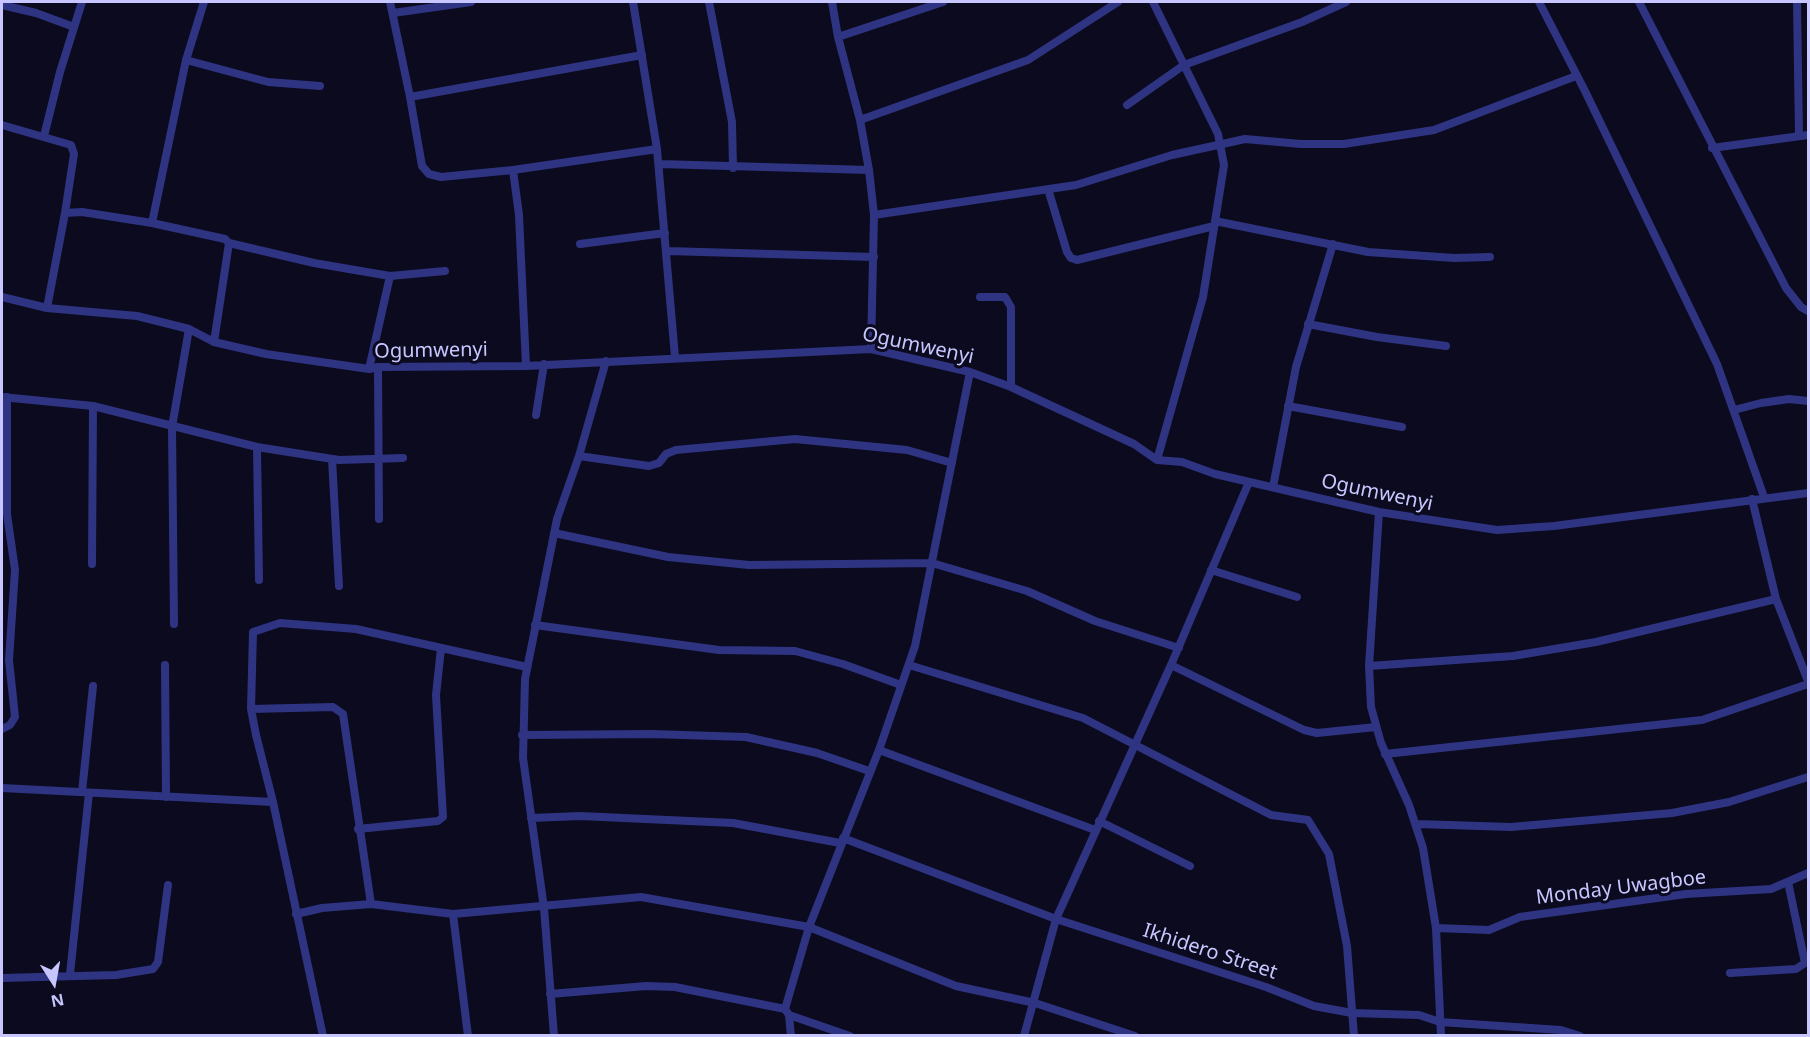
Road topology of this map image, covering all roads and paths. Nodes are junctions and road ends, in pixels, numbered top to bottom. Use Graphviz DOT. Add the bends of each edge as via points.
graph roads {
  1 [pos="82,2"];
  2 [pos="204,2"];
  3 [pos="390,2"];
  4 [pos="471,2"];
  5 [pos="633,2"];
  6 [pos="709,2"];
  7 [pos="832,2"];
  8 [pos="943,2"];
  9 [pos="1118,2"];
  10 [pos="1153,2"];
  11 [pos="1346,2"];
  12 [pos="1539,2"];
  13 [pos="1639,2"];
  14 [pos="1797,2"];
  15 [pos="2,5"];
  16 [pos="393,13"];
  17 [pos="74,27"];
  18 [pos="838,37"];
  19 [pos="642,55"];
  20 [pos="186,60"];
  21 [pos="1184,65"];
  22 [pos="1576,76"];
  23 [pos="320,86"];
  24 [pos="410,97"];
  25 [pos="1127,105"];
  26 [pos="860,120"];
  27 [pos="2,125"];
  28 [pos="1804,135"];
  29 [pos="44,136"];
  30 [pos="1221,143"];
  31 [pos="1712,148"];
  32 [pos="657,149"];
  33 [pos="659,164"];
  34 [pos="734,168"];
  35 [pos="513,170"];
  36 [pos="869,170"];
  37 [pos="1048,189"];
  38 [pos="65,213"];
  39 [pos="874,214"];
  40 [pos="153,223"];
  41 [pos="1215,224"];
  42 [pos="665,233"];
  43 [pos="229,243"];
  44 [pos="580,244"];
  45 [pos="1333,244"];
  46 [pos="667,251"];
  47 [pos="874,257"];
  48 [pos="1490,257"];
  49 [pos="445,272"];
  50 [pos="390,276"];
  51 [pos="2,297"];
  52 [pos="980,297"];
  53 [pos="47,308"];
  54 [pos="1809,311"];
  55 [pos="1308,324"];
  56 [pos="189,329"];
  57 [pos="214,342"];
  58 [pos="1446,346"];
  59 [pos="871,349"];
  60 [pos="675,357"];
  61 [pos="606,361"];
  62 [pos="544,364"];
  63 [pos="526,366"];
  64 [pos="373,368"];
  65 [pos="970,372"];
  66 [pos="1011,387"];
  67 [pos="4,397"];
  68 [pos="1809,401"];
  69 [pos="93,406"];
  70 [pos="1288,406"];
  71 [pos="1734,410"];
  72 [pos="536,415"];
  73 [pos="1402,426"];
  74 [pos="172,427"];
  75 [pos="257,447"];
  76 [pos="579,456"];
  77 [pos="404,458"];
  78 [pos="332,459"];
  79 [pos="377,460"];
  80 [pos="1156,460"];
  81 [pos="952,463"];
  82 [pos="1249,482"];
  83 [pos="1273,487"];
  84 [pos="1809,493"];
  85 [pos="1764,497"];
  86 [pos="1752,499"];
  87 [pos="1379,512"];
  88 [pos="379,519"];
  89 [pos="554,533"];
  90 [pos="932,563"];
  91 [pos="92,564"];
  92 [pos="1211,570"];
  93 [pos="259,580"];
  94 [pos="339,586"];
  95 [pos="1297,597"];
  96 [pos="1776,600"];
  97 [pos="174,624"];
  98 [pos="535,625"];
  99 [pos="441,648"];
  100 [pos="1179,648"];
  101 [pos="165,665"];
  102 [pos="909,665"];
  103 [pos="1171,665"];
  104 [pos="1369,666"];
  105 [pos="527,667"];
  106 [pos="1809,683"];
  107 [pos="901,685"];
  108 [pos="93,686"];
  109 [pos="252,709"];
  110 [pos="1376,727"];
  111 [pos="2,729"];
  112 [pos="522,735"];
  113 [pos="1137,743"];
  114 [pos="879,750"];
  115 [pos="1385,754"];
  116 [pos="870,771"];
  117 [pos="1809,777"];
  118 [pos="2,788"];
  119 [pos="85,793"];
  120 [pos="166,797"];
  121 [pos="273,802"];
  122 [pos="531,818"];
  123 [pos="1417,824"];
  124 [pos="1097,826"];
  125 [pos="358,829"];
  126 [pos="842,840"];
  127 [pos="1191,866"];
  128 [pos="1809,873"];
  129 [pos="1788,882"];
  130 [pos="168,885"];
  131 [pos="371,904"];
  132 [pos="544,908"];
  133 [pos="296,914"];
  134 [pos="453,914"];
  135 [pos="1056,919"];
  136 [pos="809,927"];
  137 [pos="1436,928"];
  138 [pos="1730,973"];
  139 [pos="70,974"];
  140 [pos="2,978"];
  141 [pos="549,994"];
  142 [pos="1035,1004"];
  143 [pos="787,1012"];
  144 [pos="1352,1013"];
  145 [pos="1440,1022"];
  146 [pos="323,1035"];
  147 [pos="468,1035"];
  148 [pos="554,1035"];
  149 [pos="791,1035"];
  150 [pos="850,1035"];
  151 [pos="1024,1035"];
  152 [pos="1135,1035"];
  153 [pos="1354,1035"];
  154 [pos="1441,1035"];
  155 [pos="1580,1035"];
  1 -- 17 [label="street"];
  2 -- 20 [label="street"];
  3 -- 16 [label="street"];
  4 -- 16 [label="street"];
  5 -- 19 [label="street"];
  6 -- 34 [label="street" via="732,122"];
  7 -- 18 [label="street"];
  8 -- 18 [label="street"];
  9 -- 26 [label="street" via="1028,60"];
  10 -- 21 [label="street"];
  11 -- 21 [label="street"];
  12 -- 22 [label="street"];
  13 -- 31 [label="street"];
  14 -- 28 [label="street"];
  15 -- 17 [label="street"];
  16 -- 24 [label="street"];
  17 -- 29 [label="street"];
  18 -- 26 [label="street"];
  19 -- 24 [label="street"];
  19 -- 32 [label="street"];
  20 -- 23 [label="street" via="268,82"];
  20 -- 40 [label="street"];
  21 -- 25 [label="street"];
  21 -- 30 [label="street"];
  22 -- 30 [label="street" via="1434,130 1344,144 1245,139"];
  22 -- 71 [label="street" via="1717,364"];
  24 -- 35 [label="street" via="422,166 429,174 441,177"];
  26 -- 36 [label="street"];
  27 -- 29 [label="street"];
  28 -- 31 [label="street"];
  29 -- 38 [label="street" via="71,145 74,153"];
  30 -- 37 [label="street" via="1099,180"];
  30 -- 41 [label="street" via="1224,165"];
  31 -- 54 [label="street" via="1786,288"];
  32 -- 33 [label="street"];
  32 -- 35 [label="street"];
  33 -- 34 [label="street"];
  33 -- 42 [label="street"];
  34 -- 36 [label="street"];
  35 -- 63 [label="street" via="519,214"];
  36 -- 39 [label="street"];
  37 -- 39 [label="street"];
  37 -- 41 [label="street" via="1067,252 1077,260"];
  38 -- 40 [label="street"];
  38 -- 53 [label="street"];
  39 -- 47 [label="street"];
  40 -- 43 [label="street"];
  41 -- 45 [label="street"];
  41 -- 80 [label="street" via="1203,297"];
  42 -- 44 [label="street"];
  42 -- 46 [label="street"];
  43 -- 50 [label="street"];
  43 -- 57 [label="street"];
  45 -- 48 [label="street" via="1368,252"];
  45 -- 55 [label="street"];
  46 -- 47 [label="street"];
  46 -- 60 [label="street"];
  47 -- 59 [label="street"];
  49 -- 50 [label="street"];
  50 -- 64 [label="street"];
  51 -- 53 [label="street, Ogumwenyi"];
  52 -- 66 [label="street" via="1005,297 1011,307"];
  53 -- 56 [label="street, Ogumwenyi" via="114,312"];
  55 -- 58 [label="street"];
  55 -- 70 [label="street"];
  56 -- 57 [label="street, Ogumwenyi"];
  56 -- 74 [label="street"];
  57 -- 64 [label="street, Ogumwenyi" via="266,354"];
  59 -- 60 [label="street, Ogumwenyi"];
  59 -- 65 [label="street, Ogumwenyi"];
  60 -- 61 [label="street, Ogumwenyi"];
  61 -- 62 [label="street, Ogumwenyi"];
  61 -- 76 [label="street"];
  62 -- 63 [label="street, Ogumwenyi"];
  62 -- 72 [label="street"];
  63 -- 64 [label="street, Ogumwenyi"];
  64 -- 79 [label="street"];
  65 -- 66 [label="street, Ogumwenyi"];
  65 -- 81 [label="street"];
  66 -- 80 [label="street, Ogumwenyi" via="1134,444"];
  67 -- 69 [label="street"];
  67 -- 111 [label="street" via="7,514 15,570 9,660 15,717"];
  68 -- 71 [label="street" via="1789,399"];
  69 -- 74 [label="street"];
  69 -- 91 [label="street"];
  70 -- 73 [label="street"];
  70 -- 83 [label="street"];
  71 -- 85 [label="street"];
  74 -- 75 [label="street"];
  74 -- 97 [label="street"];
  75 -- 78 [label="street"];
  75 -- 93 [label="street"];
  76 -- 81 [label="street" via="649,466 676,450 795,439 907,450"];
  76 -- 89 [label="street"];
  77 -- 79 [label="street"];
  78 -- 79 [label="street"];
  78 -- 94 [label="street"];
  79 -- 88 [label="street"];
  80 -- 82 [label="street, Ogumwenyi" via="1182,462"];
  81 -- 90 [label="street"];
  82 -- 83 [label="street, Ogumwenyi"];
  82 -- 92 [label="street"];
  83 -- 87 [label="street, Ogumwenyi"];
  84 -- 85 [label="street, Ogumwenyi"];
  85 -- 86 [label="street, Ogumwenyi"];
  86 -- 87 [label="street, Ogumwenyi" via="1497,530"];
  86 -- 96 [label="street"];
  87 -- 104 [label="street"];
  89 -- 90 [label="street" via="668,557 749,565"];
  89 -- 98 [label="street"];
  90 -- 100 [label="street" via="1027,591 1095,621"];
  90 -- 102 [label="street"];
  92 -- 95 [label="street"];
  92 -- 100 [label="street"];
  96 -- 104 [label="street" via="1513,657"];
  96 -- 106 [label="street"];
  98 -- 105 [label="street"];
  98 -- 107 [label="street" via="719,650 795,651"];
  99 -- 105 [label="street"];
  99 -- 109 [label="street" via="357,629 280,623 257,629 251,639"];
  99 -- 125 [label="street" via="436,696 443,817 438,821"];
  100 -- 103 [label="street"];
  101 -- 120 [label="street"];
  102 -- 107 [label="street"];
  102 -- 113 [label="street" via="1083,718"];
  103 -- 110 [label="street" via="1293,727 1317,733"];
  103 -- 113 [label="street"];
  104 -- 110 [label="street"];
  105 -- 112 [label="street"];
  106 -- 115 [label="street" via="1702,720"];
  107 -- 114 [label="street"];
  108 -- 119 [label="street"];
  109 -- 121 [label="street"];
  109 -- 125 [label="street" via="333,707 343,714"];
  110 -- 115 [label="street"];
  112 -- 116 [label="street" via="746,737 818,753"];
  112 -- 122 [label="street"];
  113 -- 124 [label="street"];
  113 -- 144 [label="street" via="1271,815 1308,820 1313,825 1329,854 1347,946"];
  114 -- 116 [label="street"];
  114 -- 124 [label="street"];
  115 -- 123 [label="street"];
  116 -- 126 [label="street"];
  117 -- 123 [label="street" via="1729,802 1672,813 1511,827"];
  118 -- 119 [label="street"];
  119 -- 120 [label="street"];
  119 -- 139 [label="street"];
  120 -- 121 [label="street"];
  121 -- 133 [label="street"];
  122 -- 126 [label="street, Ikhidero Street" via="580,816 733,823"];
  122 -- 132 [label="street"];
  123 -- 137 [label="street"];
  124 -- 127 [label="street"];
  124 -- 135 [label="street"];
  125 -- 131 [label="street"];
  126 -- 135 [label="street, Ikhidero Street"];
  126 -- 136 [label="street"];
  128 -- 129 [label="street, Monday Uwagboe"];
  129 -- 137 [label="street, Monday Uwagboe" via="1771,889 1686,894 1520,918 1489,930"];
  129 -- 138 [label="street" via="1805,963 1796,969"];
  130 -- 139 [label="street" via="158,962 153,969 116,975"];
  131 -- 133 [label="street"];
  131 -- 134 [label="street"];
  132 -- 134 [label="street"];
  132 -- 136 [label="street" via="641,897"];
  132 -- 141 [label="street"];
  133 -- 146 [label="street"];
  134 -- 147 [label="street"];
  135 -- 142 [label="street"];
  135 -- 144 [label="street, Ikhidero Street" via="1314,1006"];
  136 -- 142 [label="street" via="956,986"];
  136 -- 143 [label="street"];
  137 -- 145 [label="street"];
  139 -- 140 [label="street"];
  141 -- 143 [label="street" via="675,987"];
  141 -- 148 [label="street"];
  142 -- 151 [label="street"];
  142 -- 152 [label="street"];
  143 -- 149 [label="street"];
  143 -- 150 [label="street"];
  144 -- 145 [label="street, Ikhidero Street" via="1419,1015"];
  144 -- 153 [label="street"];
  145 -- 154 [label="street"];
  145 -- 155 [label="street, Ikhidero Street" via="1561,1030"];
}
